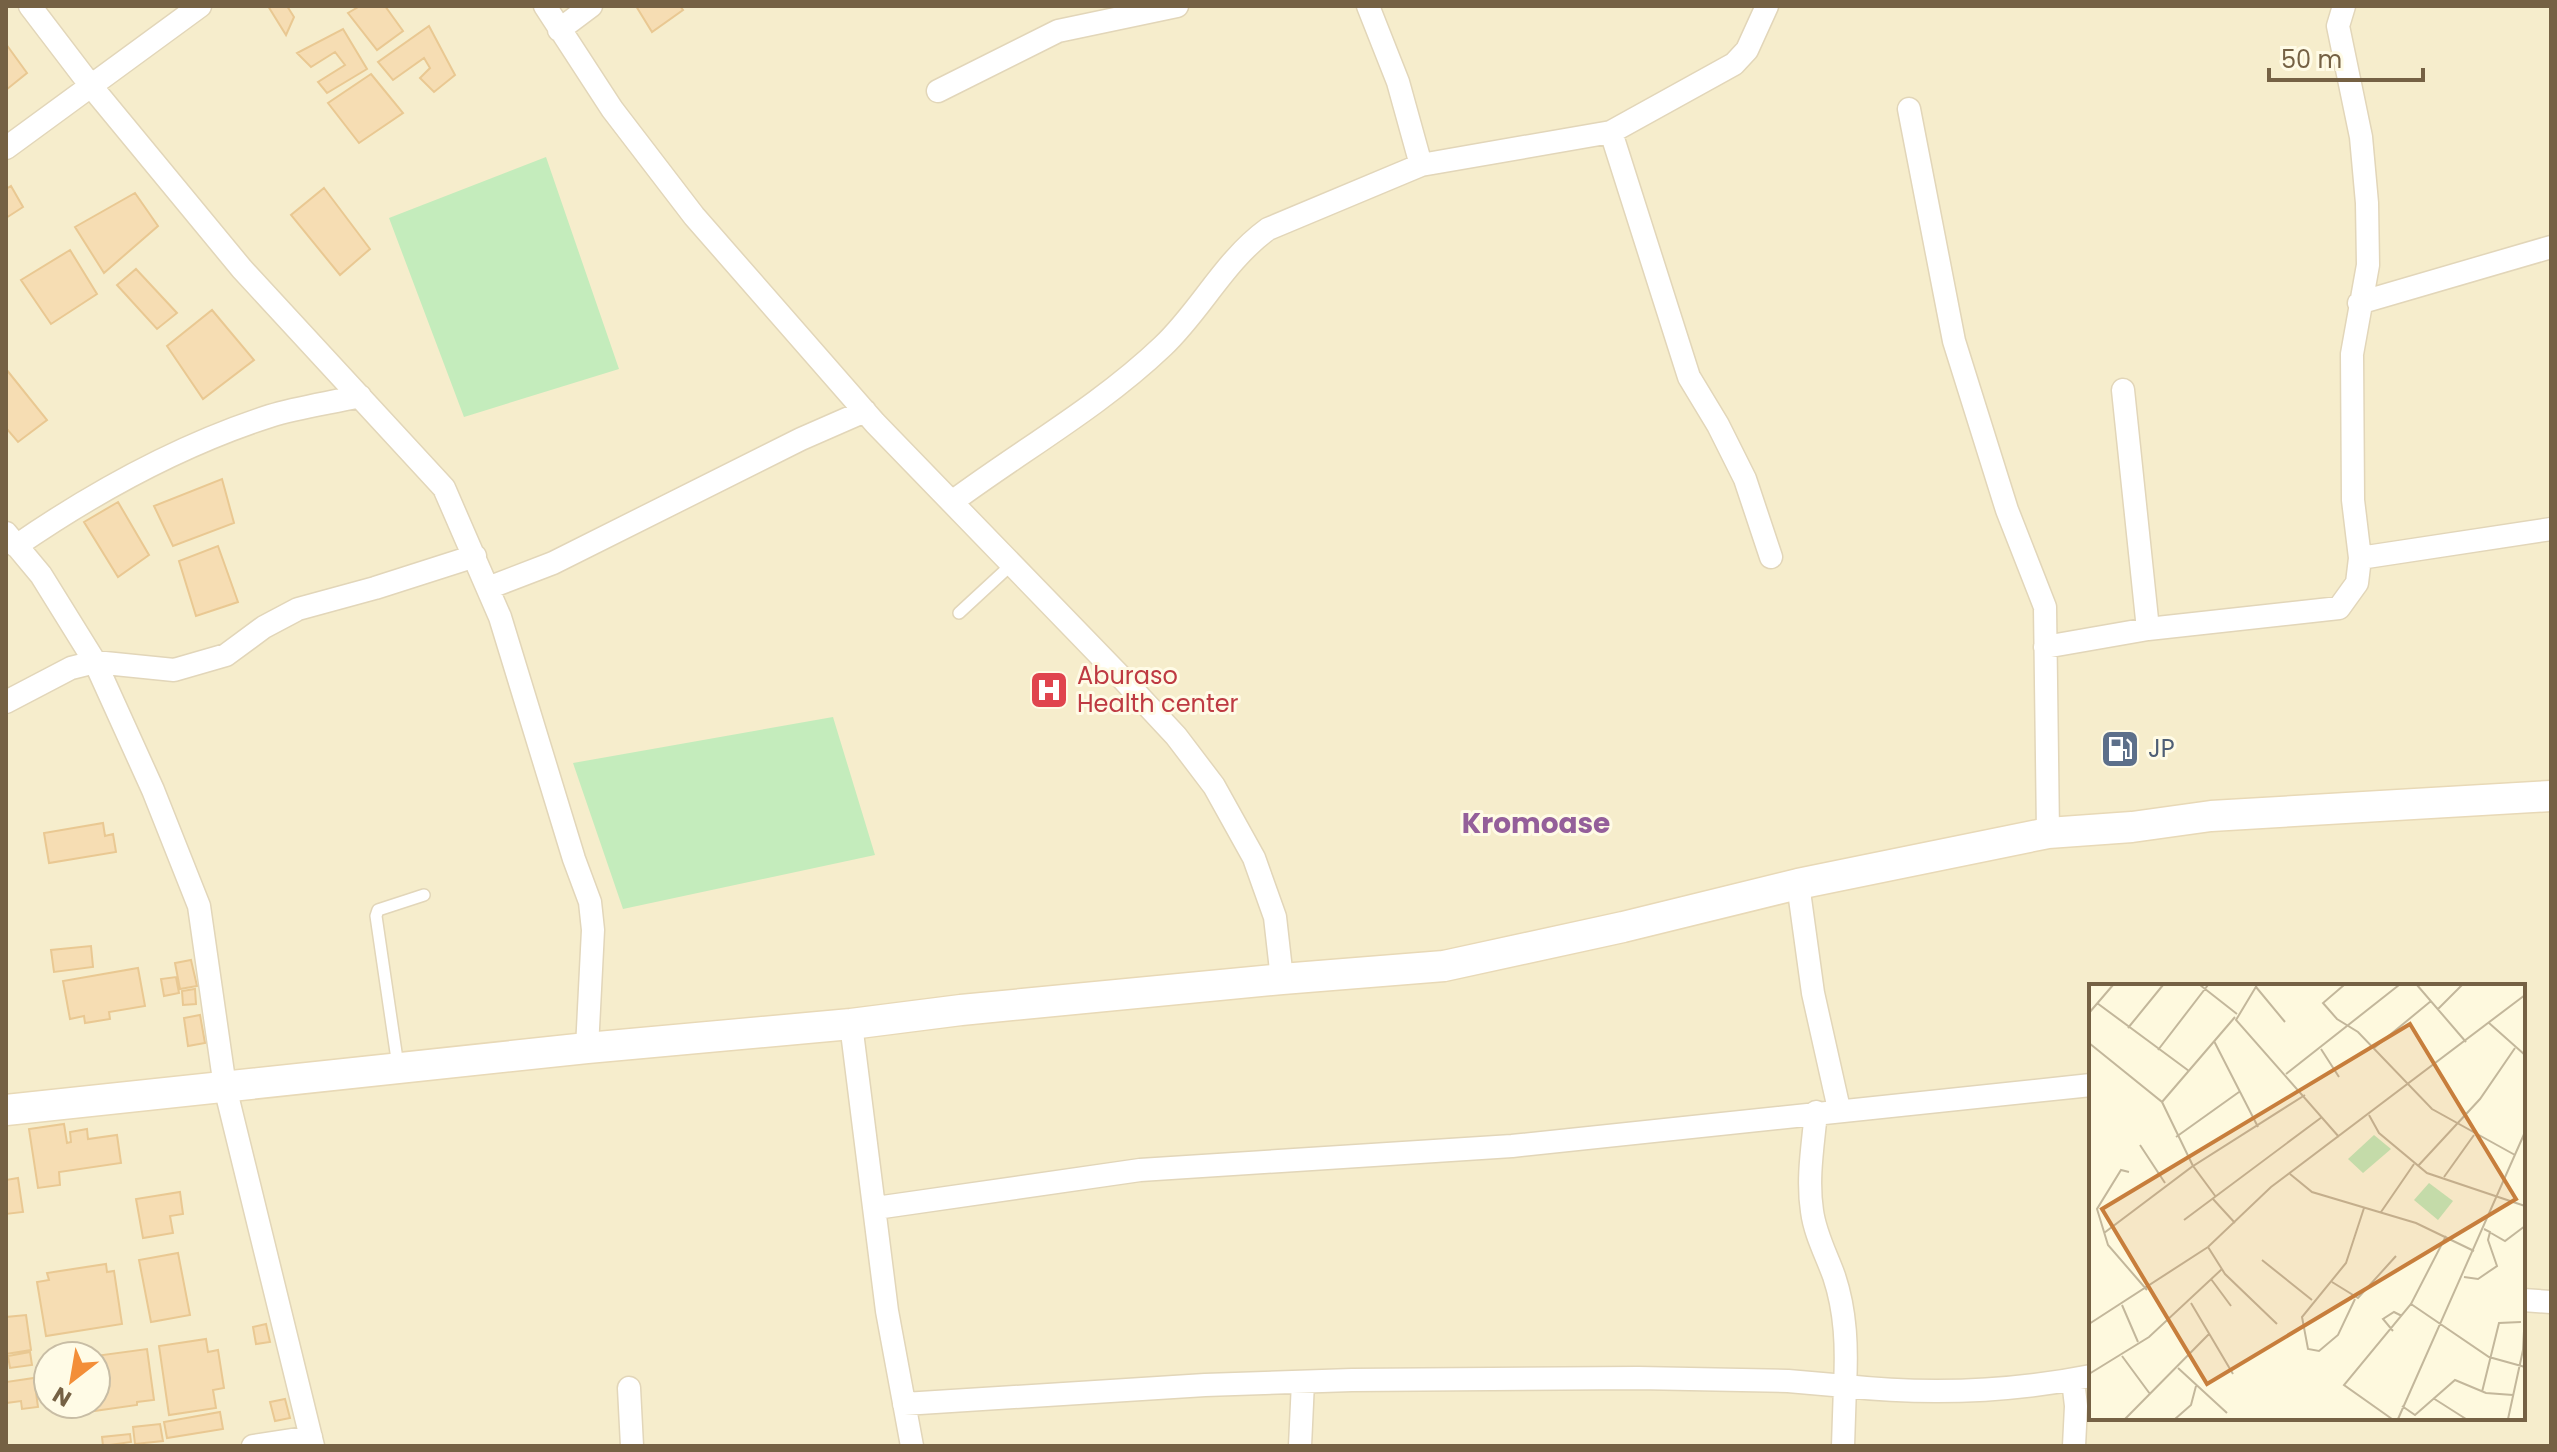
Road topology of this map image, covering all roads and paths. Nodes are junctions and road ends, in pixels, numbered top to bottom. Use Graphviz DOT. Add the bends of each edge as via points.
graph roads {
  1 [pos="30,6"];
  2 [pos="200,6"];
  3 [pos="545,6"];
  4 [pos="591,6"];
  5 [pos="1177,6"];
  6 [pos="1368,6"];
  7 [pos="1767,6"];
  8 [pos="2344,6"];
  9 [pos="559,30"];
  10 [pos="91,86"];
  11 [pos="938,91"];
  12 [pos="1909,109"];
  13 [pos="1611,132"];
  14 [pos="6,148"];
  15 [pos="1421,165"];
  16 [pos="2551,247"];
  17 [pos="2359,303"];
  18 [pos="2123,390"];
  19 [pos="360,396"];
  20 [pos="865,411"];
  21 [pos="952,502"];
  22 [pos="2551,529"];
  23 [pos="11,540"];
  24 [pos="475,556"];
  25 [pos="1771,557"];
  26 [pos="2360,558"];
  27 [pos="1011,565"];
  28 [pos="488,588"];
  29 [pos="959,613"];
  30 [pos="2148,629"];
  31 [pos="2045,647"];
  32 [pos="95,662"];
  33 [pos="6,702"];
  34 [pos="2551,796"];
  35 [pos="2048,833"];
  36 [pos="1798,884"];
  37 [pos="424,895"];
  38 [pos="1282,979"];
  39 [pos="851,1024"];
  40 [pos="587,1048"];
  41 [pos="398,1067"];
  42 [pos="2089,1085"];
  43 [pos="225,1087"];
  44 [pos="1839,1109"];
  45 [pos="6,1110"];
  46 [pos="1816,1112"];
  47 [pos="876,1208"];
  48 [pos="2525,1300"];
  49 [pos="2551,1302"];
  50 [pos="2082,1378"];
  51 [pos="1303,1382"];
  52 [pos="1845,1386"];
  53 [pos="629,1388"];
  54 [pos="904,1404"];
  55 [pos="312,1442"];
  56 [pos="253,1446"];
  57 [pos="632,1446"];
  58 [pos="912,1446"];
  59 [pos="1300,1446"];
  60 [pos="1843,1446"];
  61 [pos="2074,1446"];
  1 -- 10 [label="street"];
  2 -- 10 [label="street"];
  3 -- 9 [label="street"];
  4 -- 9 [label="street"];
  5 -- 11 [label="street" via="1058,31"];
  6 -- 15 [label="street" via="1398,82"];
  7 -- 13 [label="street" via="1747,50 1734,64"];
  8 -- 17 [label="street" via="2338,26 2361,137 2367,203 2368,265"];
  9 -- 20 [label="street" via="694,216"];
  10 -- 14 [label="street"];
  10 -- 19 [label="street" via="242,269"];
  12 -- 31 [label="street" via="1954,341 2007,510 2045,607"];
  13 -- 15 [label="street"];
  13 -- 25 [label="street" via="1689,377 1745,479"];
  15 -- 21 [label="street" via="1268,229 1248,243 1164,345 1102,398"];
  16 -- 17 [label="street"];
  17 -- 26 [label="street" via="2352,354 2353,500"];
  18 -- 30 [label="street"];
  19 -- 23 [label="street" via="271,416 180,452"];
  19 -- 24 [label="street" via="444,488"];
  20 -- 21 [label="street"];
  20 -- 28 [label="street" via="553,563"];
  21 -- 27 [label="street"];
  22 -- 26 [label="street"];
  23 -- 32 [label="street" via="41,575"];
  24 -- 28 [label="street"];
  24 -- 32 [label="street" via="298,609 226,655 174,670"];
  26 -- 30 [label="street" via="2357,583 2339,608"];
  27 -- 29 [label="lane"];
  27 -- 38 [label="street" via="1176,736 1214,786 1254,858 1275,917"];
  28 -- 40 [label="street" via="590,902"];
  30 -- 31 [label="street"];
  31 -- 35 [label="street"];
  32 -- 33 [label="street" via="71,668"];
  32 -- 43 [label="street" via="199,906"];
  34 -- 35 [label="street" via="2211,816"];
  35 -- 36 [label="street"];
  36 -- 38 [label="street" via="1444,966"];
  36 -- 44 [label="street" via="1813,993"];
  37 -- 41 [label="lane" via="378,910 376,916"];
  38 -- 39 [label="street"];
  39 -- 40 [label="street"];
  39 -- 47 [label="street"];
  40 -- 41 [label="street"];
  41 -- 43 [label="street"];
  42 -- 44 [label="street"];
  43 -- 45 [label="street"];
  43 -- 55 [label="street"];
  44 -- 46 [label="street"];
  46 -- 47 [label="street" via="1512,1146 1140,1170"];
  46 -- 52 [label="street" via="1812,1212 1845,1319"];
  47 -- 54 [label="street"];
  48 -- 49 [label="street"];
  50 -- 52 [label="street" via="1975,1392"];
  50 -- 61 [label="street"];
  51 -- 52 [label="street" via="1638,1378"];
  51 -- 54 [label="street"];
  51 -- 59 [label="street"];
  52 -- 60 [label="street"];
  53 -- 57 [label="street"];
  54 -- 58 [label="street"];
  55 -- 56 [label="street"];
}
